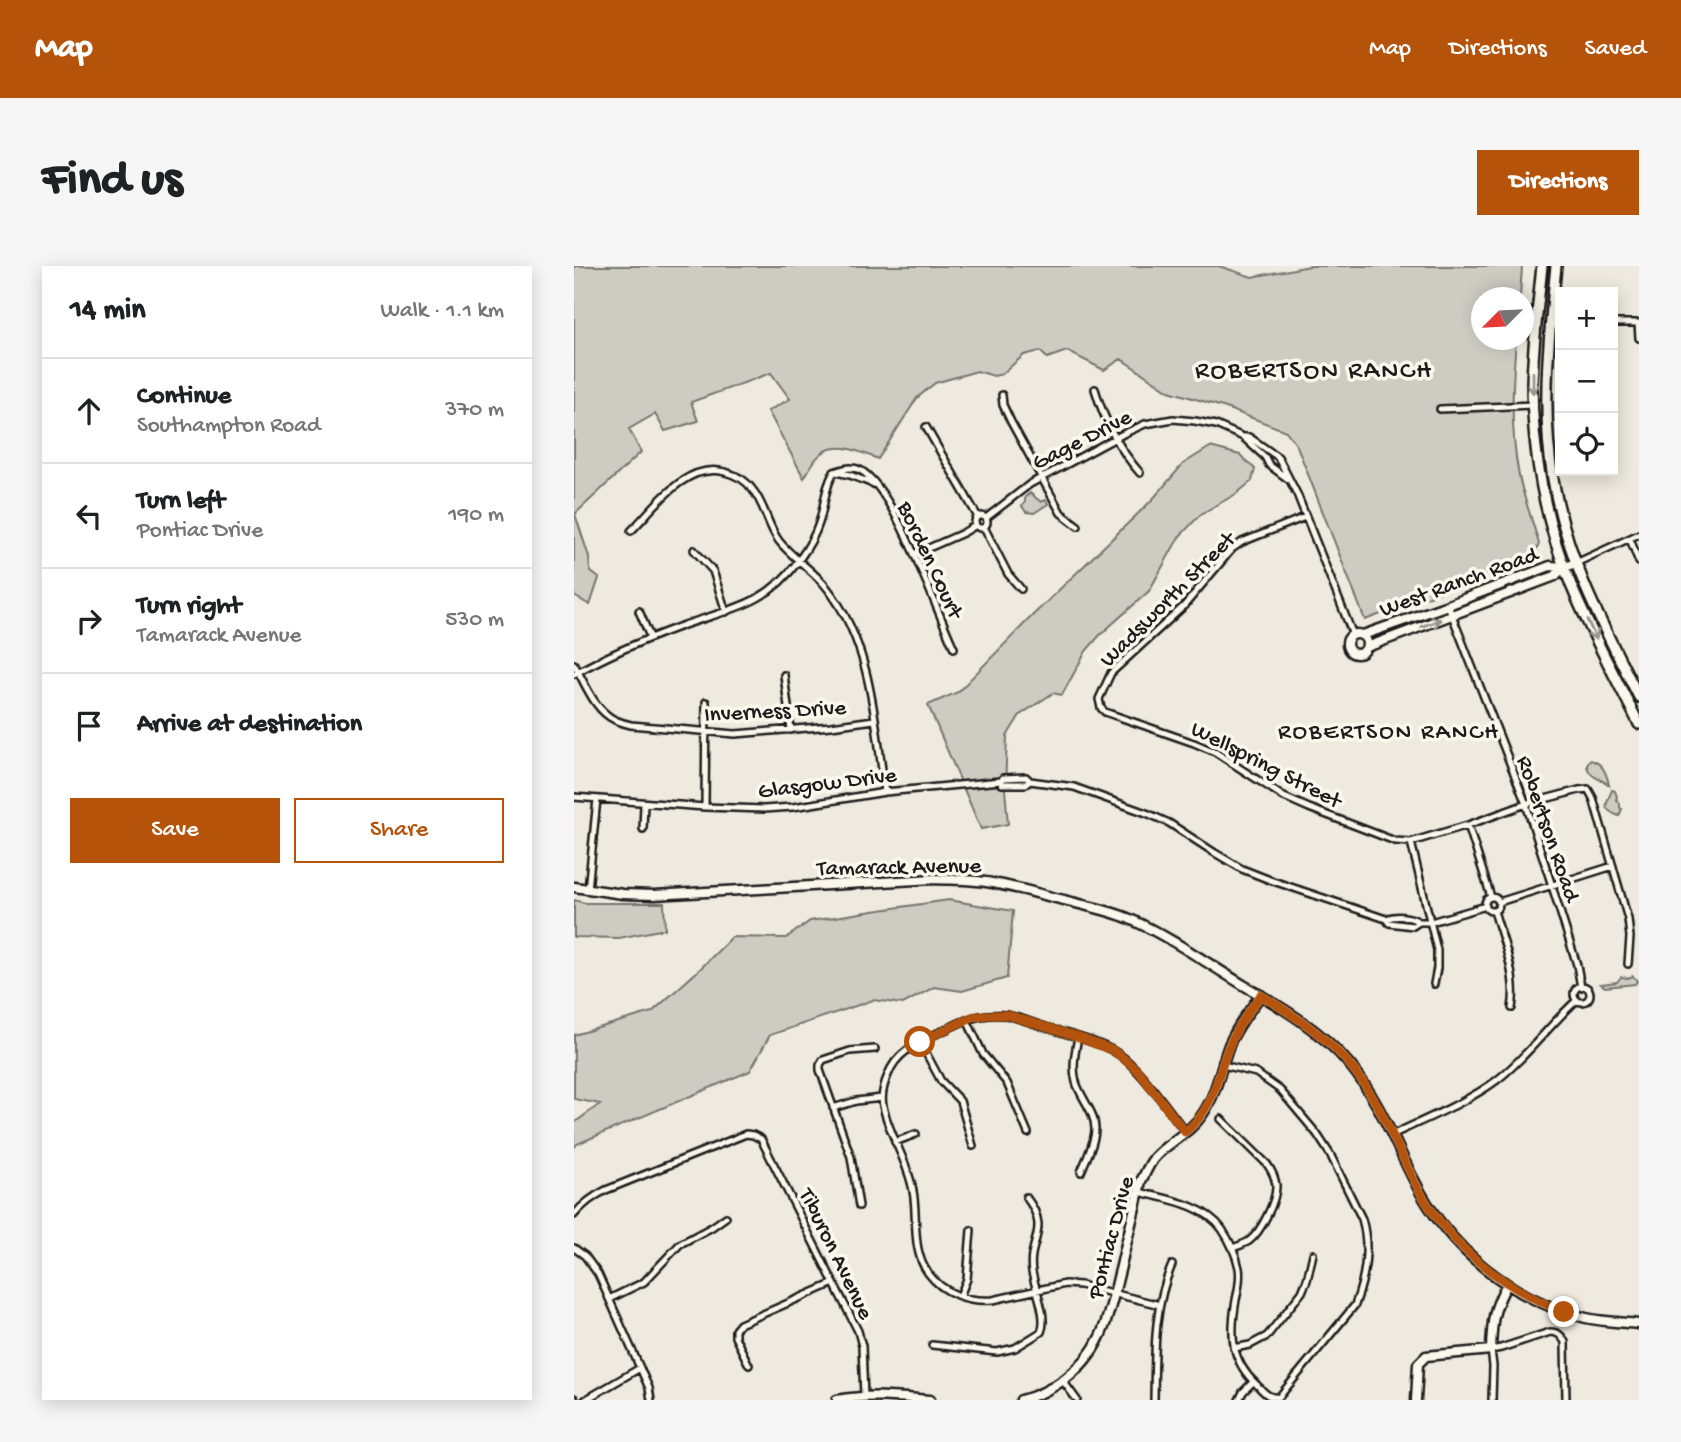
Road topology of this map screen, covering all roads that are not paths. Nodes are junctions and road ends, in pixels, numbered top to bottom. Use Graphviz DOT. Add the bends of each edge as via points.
graph roads {
  1 [pos="1542,266"];
  2 [pos="1556,266"];
  3 [pos="1556,287"];
  4 [pos="1555,321"];
  5 [pos="1618,323"];
  6 [pos="1639,323"];
  7 [pos="1639,338"];
  8 [pos="1095,389"];
  9 [pos="1002,395"];
  10 [pos="1533,405"];
  11 [pos="1440,409"];
  12 [pos="926,428"];
  13 [pos="1115,438"];
  14 [pos="1267,455"];
  15 [pos="1140,473"];
  16 [pos="1042,477"];
  17 [pos="1288,479"];
  18 [pos="978,517"];
  19 [pos="1305,517"];
  20 [pos="986,518"];
  21 [pos="976,525"];
  22 [pos="1078,526"];
  23 [pos="984,527"];
  24 [pos="631,531"];
  25 [pos="1639,534"];
  26 [pos="1630,539"];
  27 [pos="694,550"];
  28 [pos="915,554"];
  29 [pos="799,560"];
  30 [pos="1639,562"];
  31 [pos="1576,564"];
  32 [pos="1564,567"];
  33 [pos="1021,589"];
  34 [pos="1448,605"];
  35 [pos="639,611"];
  36 [pos="726,612"];
  37 [pos="1452,615"];
  38 [pos="1353,635"];
  39 [pos="1363,635"];
  40 [pos="650,637"];
  41 [pos="1367,647"];
  42 [pos="954,648"];
  43 [pos="574,664"];
  44 [pos="576,673"];
  45 [pos="784,675"];
  46 [pos="1639,697"];
  47 [pos="1099,699"];
  48 [pos="706,702"];
  49 [pos="874,720"];
  50 [pos="1639,724"];
  51 [pos="791,730"];
  52 [pos="706,733"];
  53 [pos="885,792"];
  54 [pos="574,797"];
  55 [pos="597,799"];
  56 [pos="644,803"];
  57 [pos="1526,804"];
  58 [pos="705,807"];
  59 [pos="1468,825"];
  60 [pos="643,829"];
  61 [pos="1411,842"];
  62 [pos="1612,866"];
  63 [pos="1553,886"];
  64 [pos="574,887"];
  65 [pos="588,890"];
  66 [pos="1491,897"];
  67 [pos="1499,902"];
  68 [pos="1486,906"];
  69 [pos="1494,911"];
  70 [pos="1431,922"];
  71 [pos="1628,964"];
  72 [pos="1434,984"];
  73 [pos="1581,987"];
  74 [pos="1261,995"];
  75 [pos="1577,1000"];
  76 [pos="1512,1008"];
  77 [pos="967,1020"];
  78 [pos="1077,1037"];
  79 [pos="920,1042"];
  80 [pos="875,1049"];
  81 [pos="1223,1065"];
  82 [pos="883,1098"];
  83 [pos="833,1108"];
  84 [pos="1222,1119"];
  85 [pos="1185,1132"];
  86 [pos="1028,1133"];
  87 [pos="916,1134"];
  88 [pos="1392,1135"];
  89 [pos="895,1142"];
  90 [pos="973,1146"];
  91 [pos="1081,1172"];
  92 [pos="1139,1192"];
  93 [pos="1026,1197"];
  94 [pos="859,1206"];
  95 [pos="574,1215"];
  96 [pos="726,1217"];
  97 [pos="971,1230"];
  98 [pos="574,1248"];
  99 [pos="1233,1248"];
  100 [pos="1313,1254"];
  101 [pos="1172,1265"];
  102 [pos="834,1283"];
  103 [pos="1507,1284"];
  104 [pos="1037,1290"];
  105 [pos="1114,1293"];
  106 [pos="960,1296"];
  107 [pos="609,1299"];
  108 [pos="1160,1305"];
  109 [pos="1639,1324"];
  110 [pos="932,1345"];
  111 [pos="1234,1348"];
  112 [pos="1491,1349"];
  113 [pos="749,1366"];
  114 [pos="640,1368"];
  115 [pos="1063,1381"];
  116 [pos="1253,1382"];
  117 [pos="864,1397"];
  118 [pos="584,1400"];
  119 [pos="651,1400"];
  120 [pos="837,1400"];
  121 [pos="930,1400"];
  122 [pos="1021,1400"];
  123 [pos="1077,1400"];
  124 [pos="1154,1400"];
  125 [pos="1239,1400"];
  126 [pos="1416,1400"];
  127 [pos="1492,1400"];
  128 [pos="1566,1400"];
  1 -- 10 [label="main road, one-way"];
  2 -- 3 [label="main road"];
  4 -- 31 [label="main road" via="1547,351 1546,384 1553,478"];
  5 -- 6 [label="street"];
  6 -- 7 [label="street"];
  8 -- 13 [label="street"];
  9 -- 16 [label="street" via="1011,422"];
  10 -- 11 [label="street"];
  10 -- 32 [label="main road" via="1541,480"];
  12 -- 18 [label="street"];
  13 -- 14 [label="street, Gage Drive" via="1145,424 1195,421 1243,437"];
  13 -- 15 [label="street"];
  13 -- 16 [label="street, Gage Drive"];
  14 -- 17 [label="street, Gage Drive" via="1269,465"];
  14 -- 17 [label="street, Gage Drive" via="1272,452 1278,457"];
  16 -- 20 [label="street, Gage Drive"];
  16 -- 22 [label="street" via="1061,513"];
  17 -- 19 [label="street, Gage Drive"];
  18 -- 20 [label="street"];
  18 -- 21 [label="street"];
  19 -- 38 [label="street, Gage Drive"];
  19 -- 47 [label="street, Wadsworth Street" via="1242,542 1184,606 1111,673"];
  20 -- 23 [label="street"];
  21 -- 23 [label="street"];
  21 -- 28 [label="street"];
  23 -- 33 [label="street"];
  24 -- 29 [label="street" via="682,480 720,471 752,488 776,538"];
  25 -- 26 [label="street"];
  26 -- 30 [label="street"];
  26 -- 31 [label="street"];
  27 -- 36 [label="street" via="713,571"];
  28 -- 29 [label="street, Borden Court" via="876,485 864,477 834,472 816,531"];
  28 -- 42 [label="street, Borden Court"];
  29 -- 36 [label="street" via="771,591"];
  29 -- 49 [label="street" via="821,579 841,608 867,671"];
  31 -- 32 [label="main road"];
  31 -- 46 [label="main road"];
  32 -- 34 [label="main road, West Ranch Road" via="1551,566"];
  32 -- 37 [label="main road, West Ranch Road" via="1555,576"];
  32 -- 50 [label="main road, one-way"];
  34 -- 37 [label="street, Robertson Road"];
  34 -- 39 [label="main road, West Ranch Road"];
  35 -- 40 [label="street"];
  36 -- 40 [label="street"];
  41 -- 37 [label="main road, West Ranch Road, one-way"];
  37 -- 57 [label="street, Robertson Road"];
  38 -- 39 [label="main road"];
  38 -- 41 [label="main road" via="1347,643 1350,652 1360,654"];
  39 -- 41 [label="main road"];
  40 -- 44 [label="street"];
  43 -- 44 [label="street, Inverness Drive"];
  44 -- 52 [label="street, Inverness Drive" via="598,706 615,720"];
  45 -- 51 [label="street"];
  47 -- 61 [label="street, Wellspring Street" via="1105,712 1215,752 1284,797 1384,838"];
  48 -- 52 [label="street"];
  49 -- 51 [label="street, Inverness Drive"];
  49 -- 53 [label="street"];
  51 -- 52 [label="street, Inverness Drive"];
  52 -- 58 [label="street"];
  53 -- 58 [label="street, Glasgow Drive" via="793,807"];
  53 -- 70 [label="street, Glasgow Drive" via="1001,781 1074,787 1169,823 1241,869 1389,923 1413,926"];
  54 -- 55 [label="street, Glasgow Drive"];
  55 -- 56 [label="street, Glasgow Drive"];
  55 -- 65 [label="street"];
  56 -- 58 [label="street, Glasgow Drive"];
  56 -- 60 [label="street"];
  57 -- 59 [label="street, Wellspring Street"];
  57 -- 62 [label="street, Wellspring Street" via="1588,789"];
  57 -- 63 [label="street, Robertson Road"];
  59 -- 61 [label="street, Wellspring Street"];
  59 -- 66 [label="street"];
  61 -- 70 [label="street"];
  62 -- 63 [label="street"];
  62 -- 71 [label="street" via="1628,919"];
  63 -- 67 [label="street"];
  63 -- 73 [label="street, Robertson Road"];
  64 -- 65 [label="main road, Tamarack Avenue"];
  65 -- 74 [label="main road, Tamarack Avenue" via="654,895 934,879 995,883 1132,920"];
  66 -- 67 [label="street"];
  66 -- 68 [label="street"];
  67 -- 69 [label="street"];
  68 -- 69 [label="street"];
  68 -- 70 [label="street, Glasgow Drive"];
  69 -- 76 [label="street" via="1514,981"];
  70 -- 72 [label="street" via="1437,950"];
  73 -- 75 [label="street" via="1575,993"];
  73 -- 75 [label="street" via="1589,990 1590,997 1584,1002"];
  74 -- 81 [label="main road, Pontiac Drive" via="1239,1025"];
  74 -- 88 [label="main road, Tamarack Avenue" via="1310,1026 1337,1051 1371,1094"];
  75 -- 88 [label="street" via="1497,1081"];
  77 -- 78 [label="street" via="1008,1015"];
  77 -- 79 [label="street"];
  77 -- 86 [label="street" via="983,1054 1007,1083"];
  78 -- 85 [label="street" via="1122,1057"];
  78 -- 91 [label="street" via="1073,1068 1095,1129"];
  79 -- 82 [label="street" via="890,1070"];
  79 -- 90 [label="street" via="942,1081 960,1101"];
  80 -- 83 [label="street" via="823,1060 820,1070"];
  81 -- 85 [label="main road, Pontiac Drive" via="1212,1098"];
  81 -- 116 [label="street" via="1256,1073 1280,1090 1317,1134 1362,1219 1367,1243 1360,1292 1351,1311 1279,1396 1269,1397"];
  82 -- 83 [label="street"];
  82 -- 89 [label="street"];
  83 -- 94 [label="street" via="851,1157"];
  84 -- 99 [label="street" via="1267,1164 1276,1183 1261,1228"];
  85 -- 92 [label="main road, Pontiac Drive" via="1154,1157"];
  87 -- 89 [label="street"];
  88 -- 103 [label="main road, Tamarack Avenue" via="1435,1217 1460,1247"];
  89 -- 106 [label="street" via="913,1189 921,1261 938,1284"];
  92 -- 99 [label="street" via="1190,1206 1221,1227"];
  92 -- 105 [label="main road, Pontiac Drive"];
  93 -- 104 [label="street" via="1039,1224 1031,1262"];
  95 -- 102 [label="street, Tiburon Avenue" via="606,1190 753,1135 761,1139"];
  96 -- 107 [label="street" via="680,1244 644,1282"];
  97 -- 106 [label="street" via="967,1279"];
  98 -- 107 [label="street" via="594,1266"];
  99 -- 111 [label="street" via="1240,1283 1233,1320"];
  100 -- 111 [label="street" via="1302,1292 1267,1336"];
  101 -- 108 [label="street"];
  102 -- 113 [label="street" via="740,1324 735,1337"];
  102 -- 117 [label="street, Tiburon Avenue" via="862,1346"];
  103 -- 109 [label="main road, Tamarack Avenue" via="1564,1312"];
  103 -- 112 [label="main road" via="1494,1311"];
  104 -- 105 [label="street" via="1065,1284"];
  104 -- 106 [label="street" via="982,1301"];
  104 -- 110 [label="street" via="1043,1327 1023,1344 997,1352"];
  105 -- 108 [label="street"];
  105 -- 115 [label="main road, Pontiac Drive" via="1095,1348"];
  107 -- 114 [label="street"];
  108 -- 124 [label="street"];
  111 -- 116 [label="street"];
  112 -- 126 [label="main road" via="1426,1356 1418,1364"];
  112 -- 127 [label="street"];
  112 -- 128 [label="street" via="1556,1332 1565,1342"];
  114 -- 118 [label="street"];
  114 -- 119 [label="street"];
  115 -- 122 [label="main road, Pontiac Drive"];
  115 -- 123 [label="street"];
  116 -- 125 [label="street"];
  117 -- 120 [label="main road"];
  117 -- 121 [label="main road"];
}
